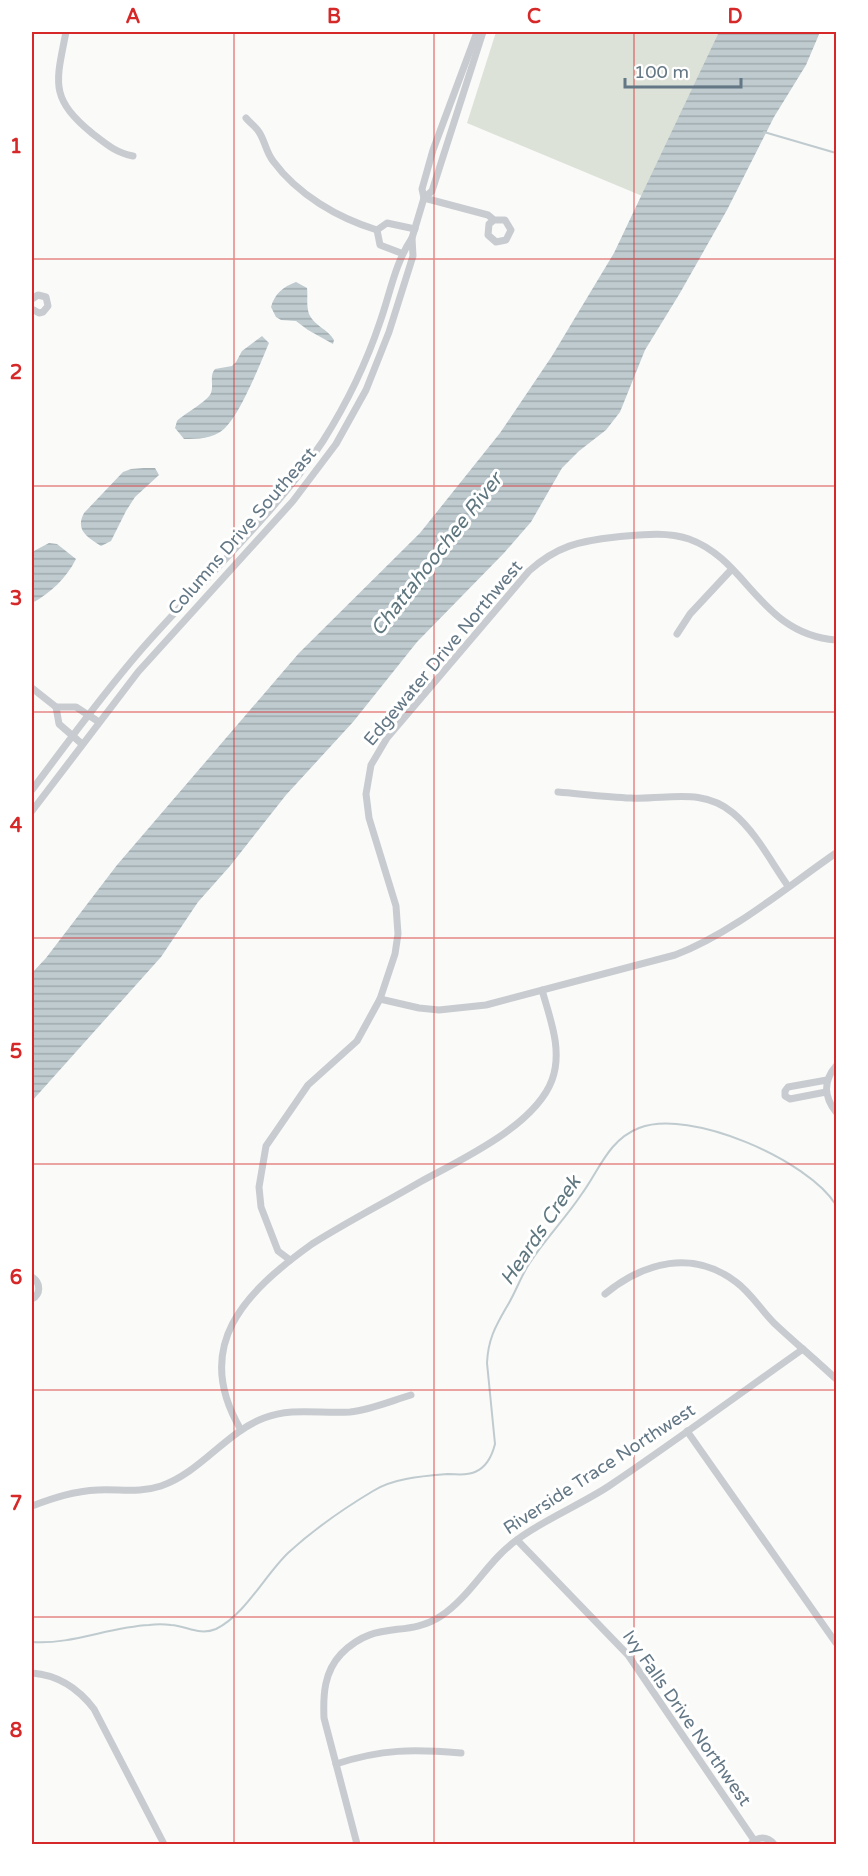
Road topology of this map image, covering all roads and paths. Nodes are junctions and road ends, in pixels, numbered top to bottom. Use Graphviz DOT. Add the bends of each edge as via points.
graph roads {
  1 [pos="66,32"];
  2 [pos="477,32"];
  3 [pos="483,32"];
  4 [pos="246,118"];
  5 [pos="133,156"];
  6 [pos="424,198"];
  7 [pos="494,220"];
  8 [pos="415,229"];
  9 [pos="377,231"];
  10 [pos="412,238"];
  11 [pos="401,253"];
  12 [pos="32,299"];
  13 [pos="32,309"];
  14 [pos="731,570"];
  15 [pos="677,634"];
  16 [pos="837,640"];
  17 [pos="32,688"];
  18 [pos="56,707"];
  19 [pos="89,716"];
  20 [pos="99,722"];
  21 [pos="73,737"];
  22 [pos="82,744"];
  23 [pos="32,790"];
  24 [pos="558,792"];
  25 [pos="32,811"];
  26 [pos="837,853"];
  27 [pos="788,886"];
  28 [pos="542,990"];
  29 [pos="380,999"];
  30 [pos="837,1066"];
  31 [pos="827,1080"];
  32 [pos="826,1092"];
  33 [pos="837,1112"];
  34 [pos="290,1260"];
  35 [pos="32,1277"];
  36 [pos="605,1294"];
  37 [pos="32,1299"];
  38 [pos="803,1349"];
  39 [pos="837,1379"];
  40 [pos="411,1395"];
  41 [pos="241,1430"];
  42 [pos="687,1431"];
  43 [pos="32,1506"];
  44 [pos="517,1540"];
  45 [pos="837,1642"];
  46 [pos="32,1673"];
  47 [pos="461,1753"];
  48 [pos="336,1764"];
  49 [pos="753,1842"];
  50 [pos="164,1845"];
  51 [pos="357,1845"];
  52 [pos="774,1845"];
  1 -- 5 [label="street" via="59,75 64,104 75,119 113,150"];
  2 -- 6 [label="street, Columns Drive Southeast" via="433,150 422,189"];
  3 -- 6 [label="street, Columns Drive Southeast" via="432,191"];
  4 -- 9 [label="street" via="260,133 273,162 295,185 335,213"];
  6 -- 7 [label="street"];
  6 -- 8 [label="street, Columns Drive Southeast"];
  8 -- 9 [label="street" via="387,223"];
  8 -- 10 [label="street, Columns Drive Southeast"];
  9 -- 11 [label="street" via="380,244"];
  10 -- 11 [label="street, Columns Drive Southeast"];
  10 -- 20 [label="street, Columns Drive Southeast" via="413,256 389,332 366,390 336,444 304,488 138,672"];
  11 -- 19 [label="street, Columns Drive Southeast" via="363,369 336,421 291,484 141,651"];
  12 -- 13 [label="street" via="42,295 48,306 39,313"];
  14 -- 15 [label="street"];
  14 -- 16 [label="street, Edgewater Drive Northwest" via="789,625"];
  14 -- 29 [label="street, Edgewater Drive Northwest" via="706,547 669,534 588,540 559,549 529,571 387,738 371,765 366,794 369,819 398,917 395,954"];
  17 -- 18 [label="street"];
  18 -- 19 [label="street" via="76,707"];
  18 -- 21 [label="street" via="59,724"];
  19 -- 20 [label="street"];
  19 -- 21 [label="street, Columns Drive Southeast"];
  20 -- 22 [label="street, Columns Drive Southeast"];
  21 -- 22 [label="street"];
  21 -- 23 [label="street, Columns Drive Southeast"];
  22 -- 25 [label="street, Columns Drive Southeast"];
  24 -- 27 [label="street" via="633,798 688,795 716,802 744,823"];
  26 -- 27 [label="street"];
  27 -- 28 [label="street" via="691,949"];
  28 -- 29 [label="street" via="456,1010 419,1008"];
  28 -- 34 [label="street" via="555,1038 556,1063 552,1081 528,1113 496,1139"];
  29 -- 34 [label="street, Edgewater Drive Northwest" via="357,1041 308,1085 266,1146 259,1186 261,1207 278,1251"];
  30 -- 31 [label="street"];
  31 -- 32 [label="street"];
  31 -- 32 [label="street" via="784,1091 790,1099"];
  32 -- 33 [label="street"];
  34 -- 41 [label="street" via="243,1305 225,1341 223,1390"];
  35 -- 37 [label="street" via="39,1288"];
  36 -- 38 [label="street" via="629,1276 652,1267 679,1263 704,1266 738,1284"];
  38 -- 39 [label="street"];
  38 -- 42 [label="street, Riverside Trace Northwest"];
  40 -- 41 [label="street" via="352,1412 279,1412"];
  41 -- 43 [label="street" via="189,1472 162,1485 135,1491 74,1492"];
  42 -- 44 [label="street, Riverside Trace Northwest" via="606,1487"];
  42 -- 45 [label="street"];
  44 -- 48 [label="street, Riverside Trace Northwest" via="441,1616 417,1626 370,1634 339,1656 328,1676 323,1700"];
  44 -- 49 [label="street, Ivy Falls Drive Northwest" via="628,1655"];
  46 -- 50 [label="street" via="69,1684 94,1709"];
  47 -- 48 [label="street" via="388,1751"];
  48 -- 51 [label="street, Riverside Trace Northwest"];
  49 -- 52 [label="street, Ivy Falls Drive Northwest" via="767,1839"];
}
